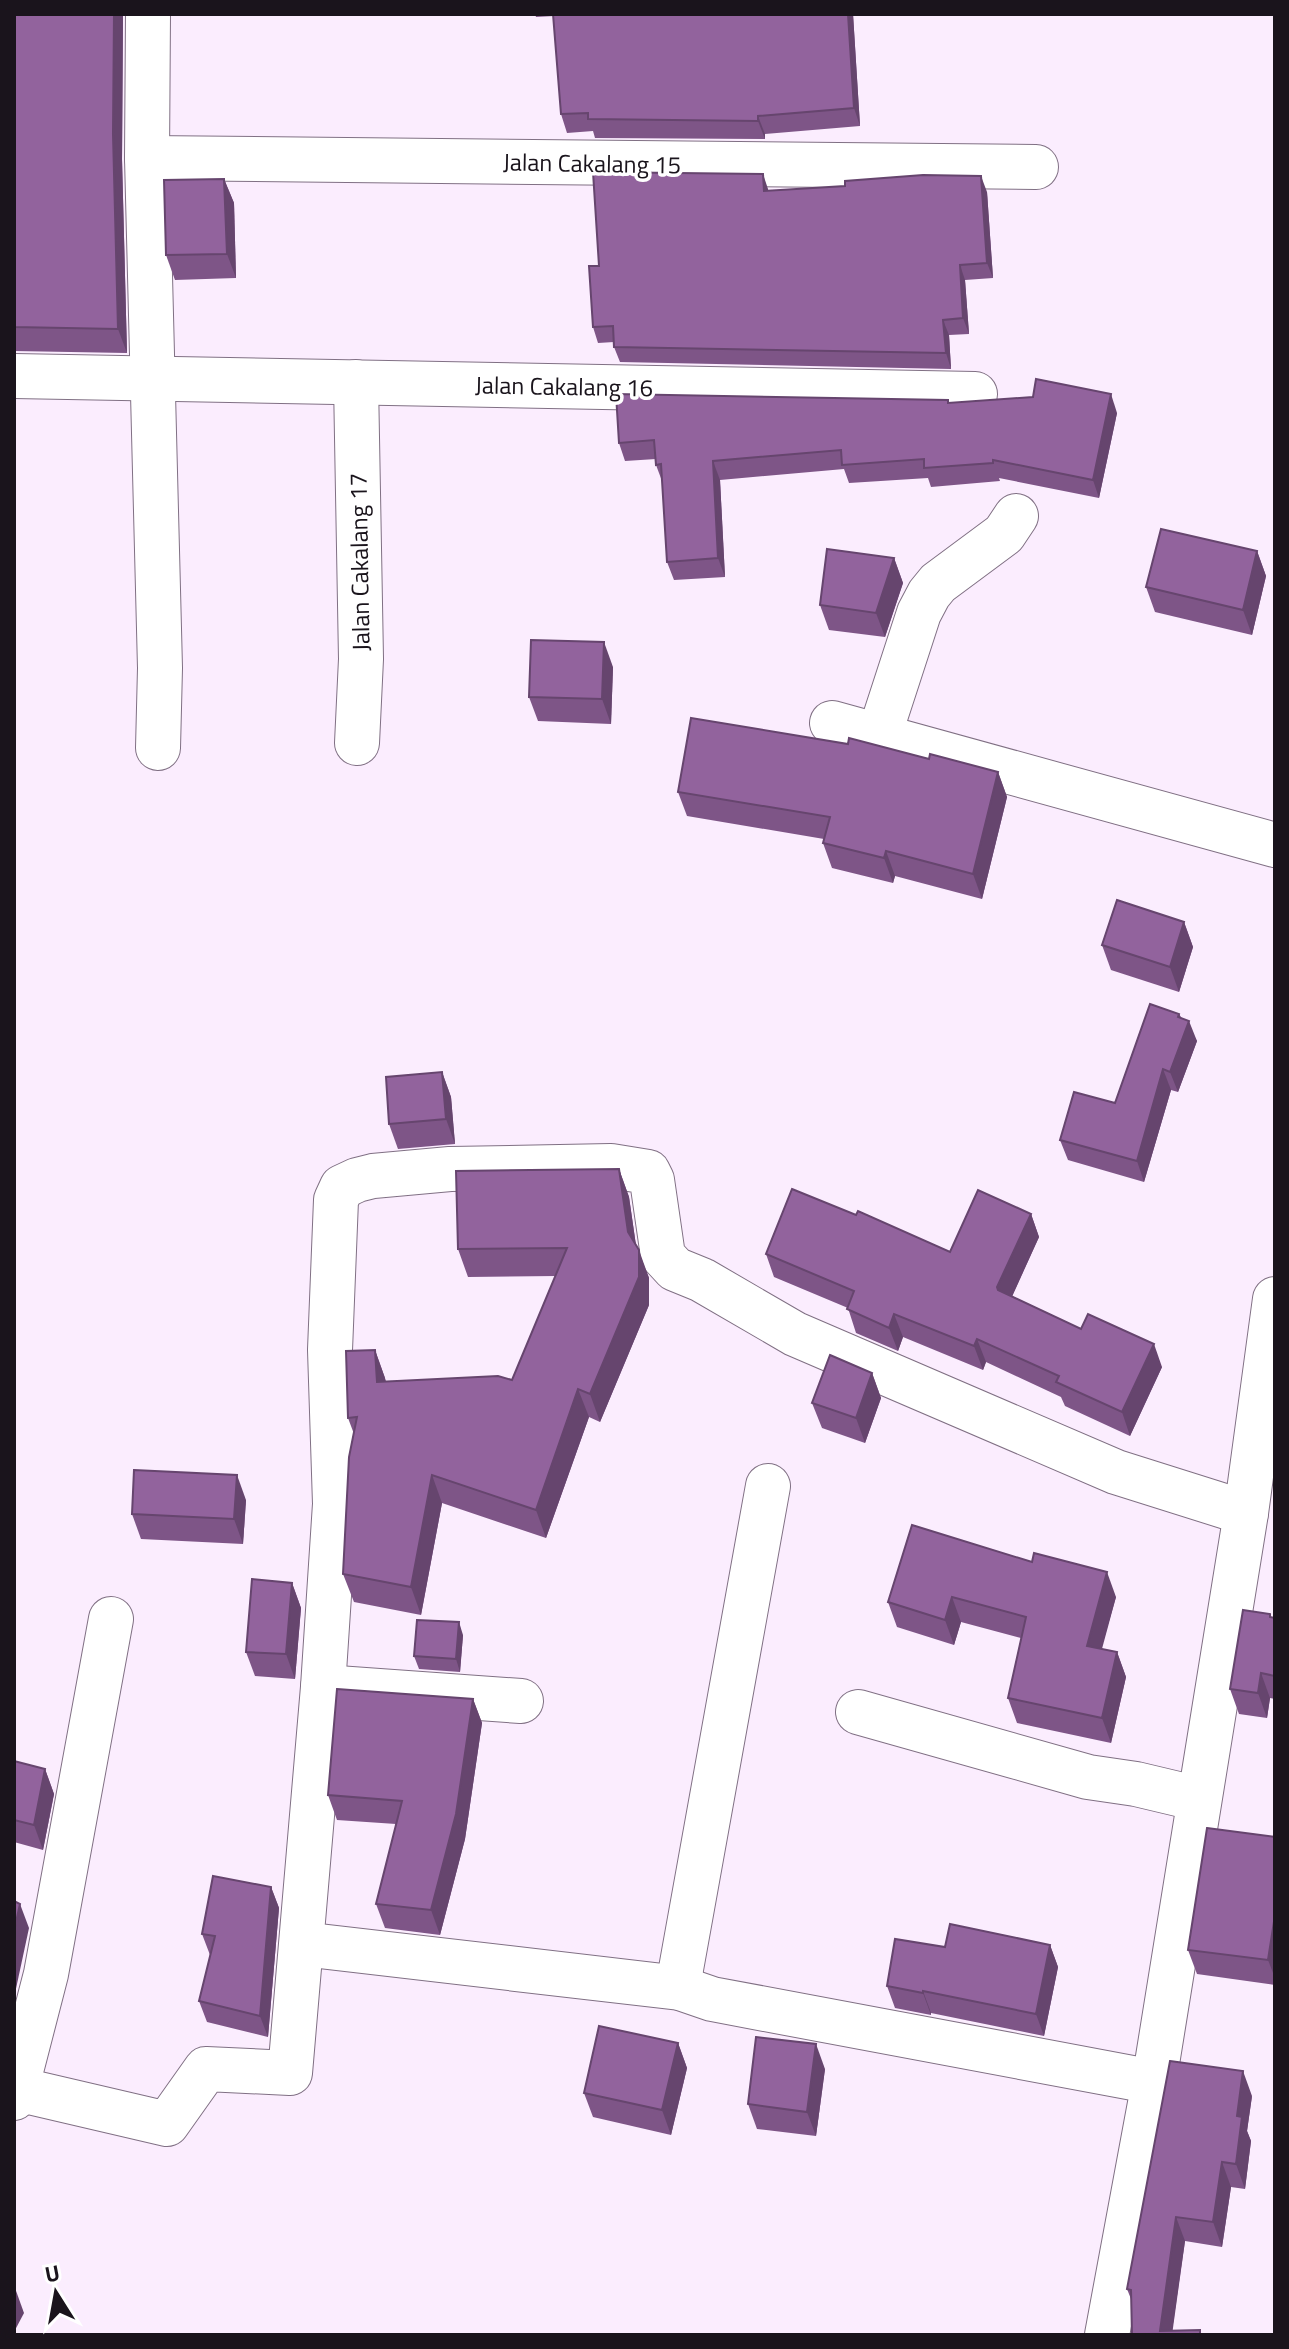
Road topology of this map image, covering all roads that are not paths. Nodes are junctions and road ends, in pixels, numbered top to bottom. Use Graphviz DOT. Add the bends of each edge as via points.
graph roads {
  1 [pos="148,14"];
  2 [pos="147,158"];
  3 [pos="1036,167"];
  4 [pos="14,376"];
  5 [pos="154,380"];
  6 [pos="356,382"];
  7 [pos="975,394"];
  8 [pos="1016,516"];
  9 [pos="832,723"];
  10 [pos="879,736"];
  11 [pos="357,743"];
  12 [pos="158,748"];
  13 [pos="1264,842"];
  14 [pos="1275,1299"];
  15 [pos="768,1486"];
  16 [pos="1246,1513"];
  17 [pos="111,1619"];
  18 [pos="323,1687"];
  19 [pos="521,1701"];
  20 [pos="858,1712"];
  21 [pos="1199,1799"];
  22 [pos="302,1944"];
  23 [pos="680,1988"];
  24 [pos="1154,2082"];
  25 [pos="15,2094"];
  26 [pos="1107,2335"];
  1 -- 2 [label="street"];
  2 -- 3 [label="street, Jalan Cakalang 15"];
  2 -- 5 [label="street"];
  4 -- 5 [label="street, Jalan Cakalang 16"];
  5 -- 6 [label="street, Jalan Cakalang 16"];
  5 -- 12 [label="street"];
  6 -- 7 [label="street, Jalan Cakalang 16"];
  6 -- 11 [label="street, Jalan Cakalang 17" via="361,659"];
  8 -- 10 [label="street" via="1004,534 929,594"];
  9 -- 10 [label="street"];
  10 -- 13 [label="street"];
  14 -- 16 [label="street"];
  15 -- 23 [label="street"];
  16 -- 18 [label="street" via="1116,1472 795,1334 675,1269 663,1256 648,1172 611,1166 373,1176 342,1187 336,1200 330,1350 335,1504"];
  16 -- 21 [label="street"];
  17 -- 25 [label="street" via="46,1974"];
  18 -- 19 [label="street"];
  18 -- 22 [label="street"];
  20 -- 21 [label="street" via="1088,1777"];
  21 -- 24 [label="street"];
  22 -- 23 [label="street"];
  22 -- 25 [label="street" via="290,2073 206,2069 167,2124"];
  23 -- 24 [label="street" via="712,1999"];
  24 -- 26 [label="street"];
}
